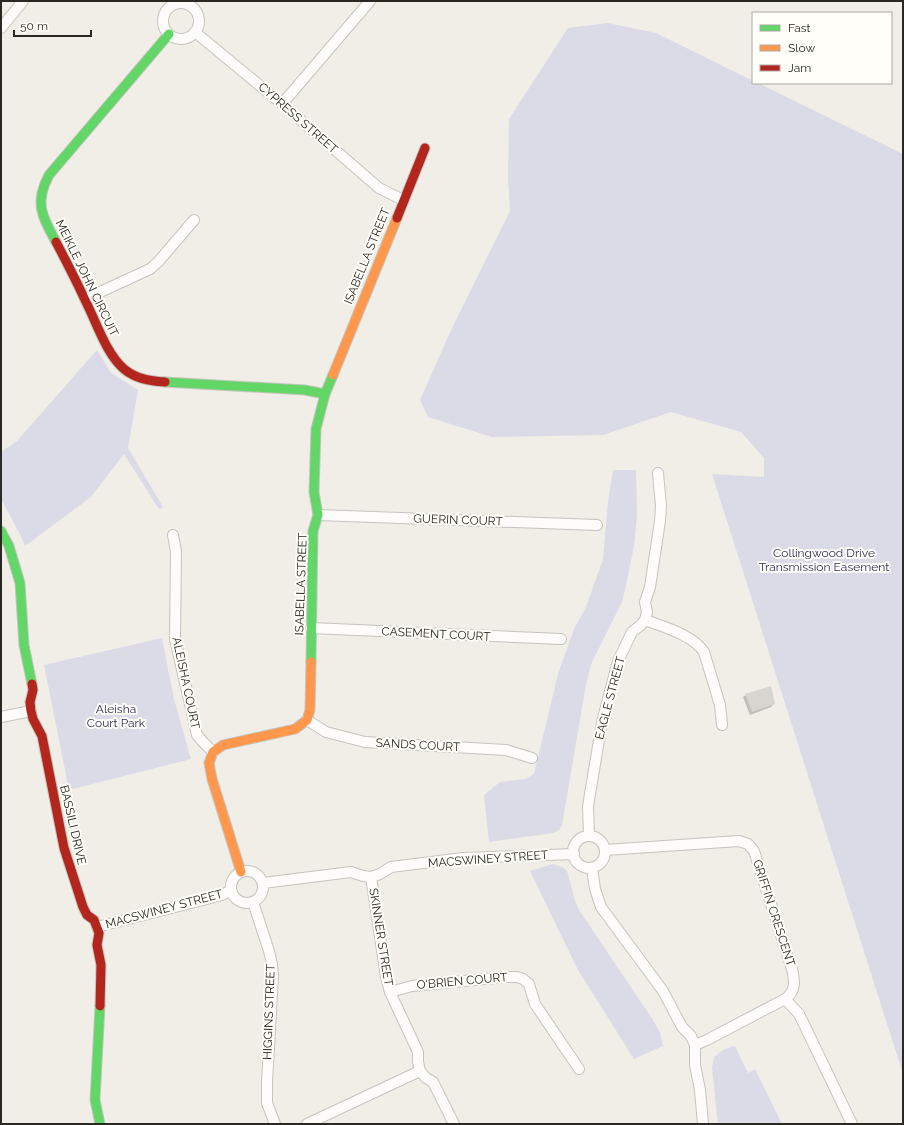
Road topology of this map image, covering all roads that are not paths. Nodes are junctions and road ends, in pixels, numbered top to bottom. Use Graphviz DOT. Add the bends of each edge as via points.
graph roads {
  1 [pos="23,1"];
  2 [pos="160,1"];
  3 [pos="370,1"];
  4 [pos="197,4"];
  5 [pos="168,8"];
  6 [pos="1,28"];
  7 [pos="195,32"];
  8 [pos="169,34"];
  9 [pos="282,104"];
  10 [pos="425,148"];
  11 [pos="403,200"];
  12 [pos="194,220"];
  13 [pos="86,299"];
  14 [pos="324,394"];
  15 [pos="658,473"];
  16 [pos="318,514"];
  17 [pos="597,525"];
  18 [pos="1,531"];
  19 [pos="173,535"];
  20 [pos="645,620"];
  21 [pos="311,628"];
  22 [pos="561,639"];
  23 [pos="31,711"];
  24 [pos="1,717"];
  25 [pos="307,720"];
  26 [pos="722,725"];
  27 [pos="213,752"];
  28 [pos="532,758"];
  29 [pos="589,836"];
  30 [pos="605,850"];
  31 [pos="574,854"];
  32 [pos="592,868"];
  33 [pos="241,872"];
  34 [pos="371,877"];
  35 [pos="263,883"];
  36 [pos="231,890"];
  37 [pos="253,902"];
  38 [pos="97,926"];
  39 [pos="390,992"];
  40 [pos="785,999"];
  41 [pos="695,1045"];
  42 [pos="579,1069"];
  43 [pos="420,1071"];
  44 [pos="100,1124"];
  45 [pos="275,1124"];
  46 [pos="307,1124"];
  47 [pos="454,1124"];
  48 [pos="703,1124"];
  49 [pos="852,1124"];
  1 -- 6 [label="street"];
  2 -- 5 [label="street"];
  3 -- 9 [label="street"];
  4 -- 5 [label="street" via="178,3"];
  4 -- 7 [label="street" via="200,22"];
  5 -- 8 [label="street" via="163,24"];
  7 -- 8 [label="street" via="192,36 182,39"];
  7 -- 9 [label="street, CYPRESS STREET"];
  8 -- 13 [label="street, MEIKLE JOHN CIRCUIT" via="49,175 43,186 40,199 42,212"];
  9 -- 11 [label="street, CYPRESS STREET" via="379,188"];
  10 -- 11 [label="street, ISABELLA STREET"];
  11 -- 14 [label="street, ISABELLA STREET"];
  12 -- 13 [label="street" via="150,269"];
  13 -- 14 [label="street, MEIKLE JOHN CIRCUIT" via="112,356 133,375 149,381 305,390"];
  14 -- 16 [label="street, ISABELLA STREET" via="316,429 314,492"];
  15 -- 20 [label="street" via="660,521 650,587 645,602"];
  16 -- 17 [label="street, GUERIN COURT"];
  16 -- 21 [label="street, ISABELLA STREET" via="313,531"];
  18 -- 23 [label="street, BASSILI DRIVE" via="9,546 20,583 24,645 33,690"];
  19 -- 27 [label="street, ALEISHA COURT" via="176,552 175,639 197,735"];
  20 -- 26 [label="street" via="700,645 720,705"];
  20 -- 29 [label="street, EAGLE STREET" via="632,632 618,662 602,722 588,806"];
  21 -- 22 [label="street, CASEMENT COURT"];
  21 -- 25 [label="street, ISABELLA STREET" via="310,710"];
  23 -- 24 [label="street"];
  23 -- 38 [label="street, BASSILI DRIVE" via="42,736 64,848 83,907"];
  25 -- 27 [label="street" via="295,729 223,745"];
  25 -- 28 [label="street, SANDS COURT" via="326,732 365,742 506,750"];
  27 -- 33 [label="street" via="209,763 212,779"];
  29 -- 30 [label="street" via="599,839"];
  29 -- 31 [label="street" via="579,839"];
  30 -- 32 [label="street" via="603,860"];
  30 -- 40 [label="street, GRIFFIN CRESCENT" via="728,841 748,844 754,850 758,861 795,981 792,992"];
  31 -- 32 [label="street" via="580,865"];
  31 -- 34 [label="street, MACSWINEY STREET" via="455,859 390,867"];
  32 -- 41 [label="street" via="601,906 663,991 682,1027 691,1036"];
  33 -- 35 [label="street" via="257,874"];
  33 -- 36 [label="street" via="233,879"];
  34 -- 35 [label="street" via="351,872"];
  34 -- 39 [label="street, SKINNER STREET"];
  35 -- 37 [label="street" via="261,896"];
  36 -- 37 [label="street" via="239,901"];
  36 -- 38 [label="street, MACSWINEY STREET" via="222,895"];
  37 -- 45 [label="street, HIGGINS STREET" via="272,964 267,1103"];
  38 -- 44 [label="street" via="101,992 95,1100"];
  39 -- 42 [label="street, O'BRIEN COURT" via="412,986 505,977 523,979 529,984 535,1004"];
  39 -- 43 [label="street, SKINNER STREET" via="418,1052"];
  40 -- 41 [label="street"];
  40 -- 49 [label="street" via="799,1014"];
  41 -- 48 [label="street" via="695,1065"];
  43 -- 46 [label="street"];
  43 -- 47 [label="street" via="433,1082"];
}
